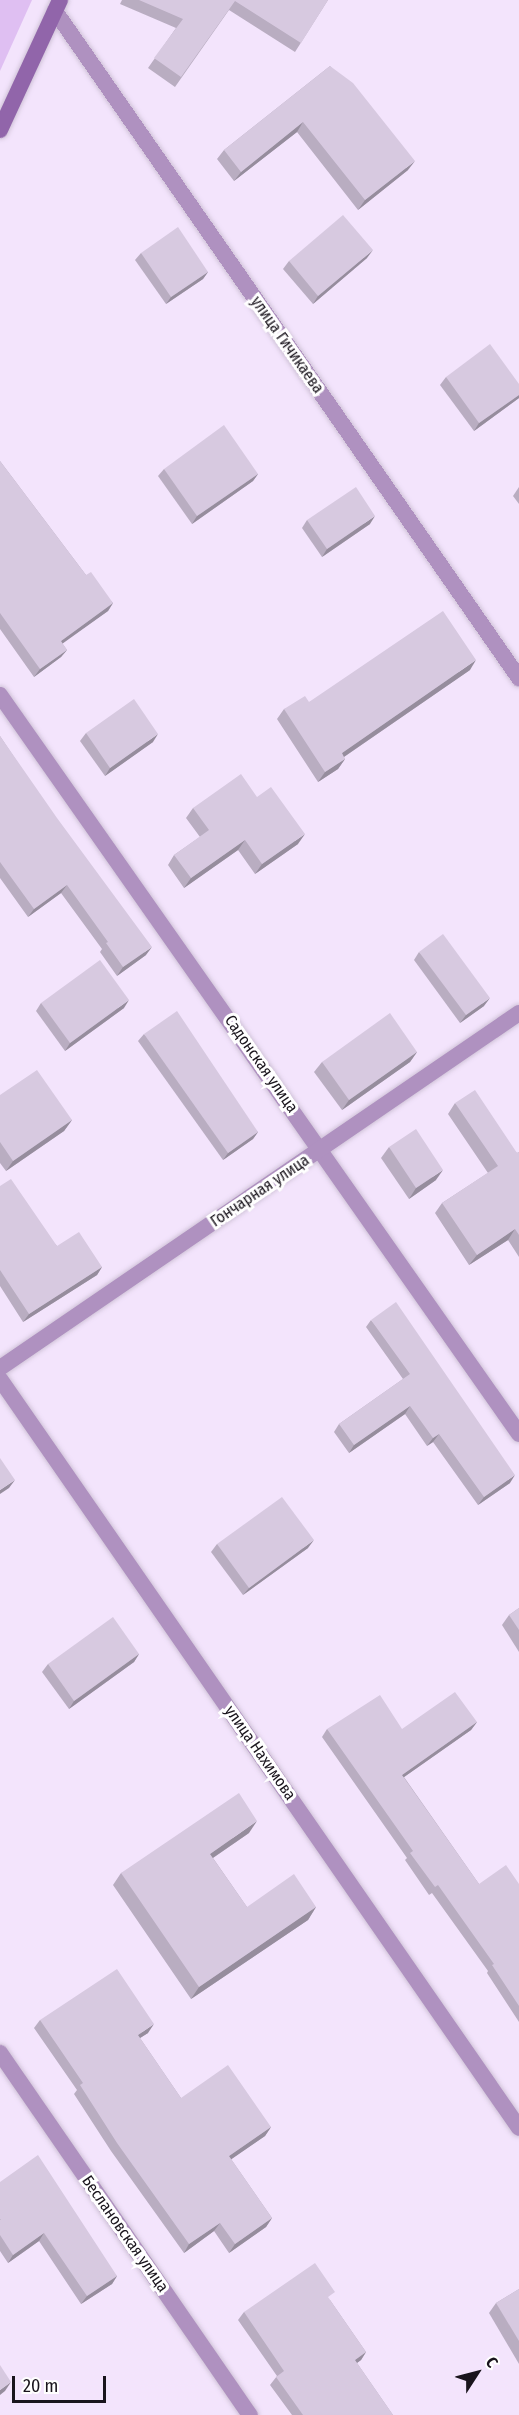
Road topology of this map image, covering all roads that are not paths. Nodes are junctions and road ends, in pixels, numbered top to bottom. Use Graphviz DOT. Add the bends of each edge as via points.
graph roads {
  1 [pos="57,6"];
  2 [pos="0,130"];
  3 [pos="519,678"];
  4 [pos="0,695"];
  5 [pos="519,1013"];
  6 [pos="321,1149"];
  7 [pos="0,1368"];
  8 [pos="0,1379"];
  9 [pos="519,1434"];
  10 [pos="0,2053"];
  11 [pos="519,2128"];
  12 [pos="250,2415"];
  1 -- 2 [label="main road"];
  1 -- 3 [label="street, улица Гичикаева"];
  4 -- 6 [label="street, Садонская улица"];
  5 -- 6 [label="street, Гончарная улица"];
  6 -- 7 [label="street, Гончарная улица"];
  6 -- 9 [label="street, Садонская улица"];
  8 -- 11 [label="street, улица Нахимова"];
  10 -- 12 [label="street, Беслановская улица"];
}
